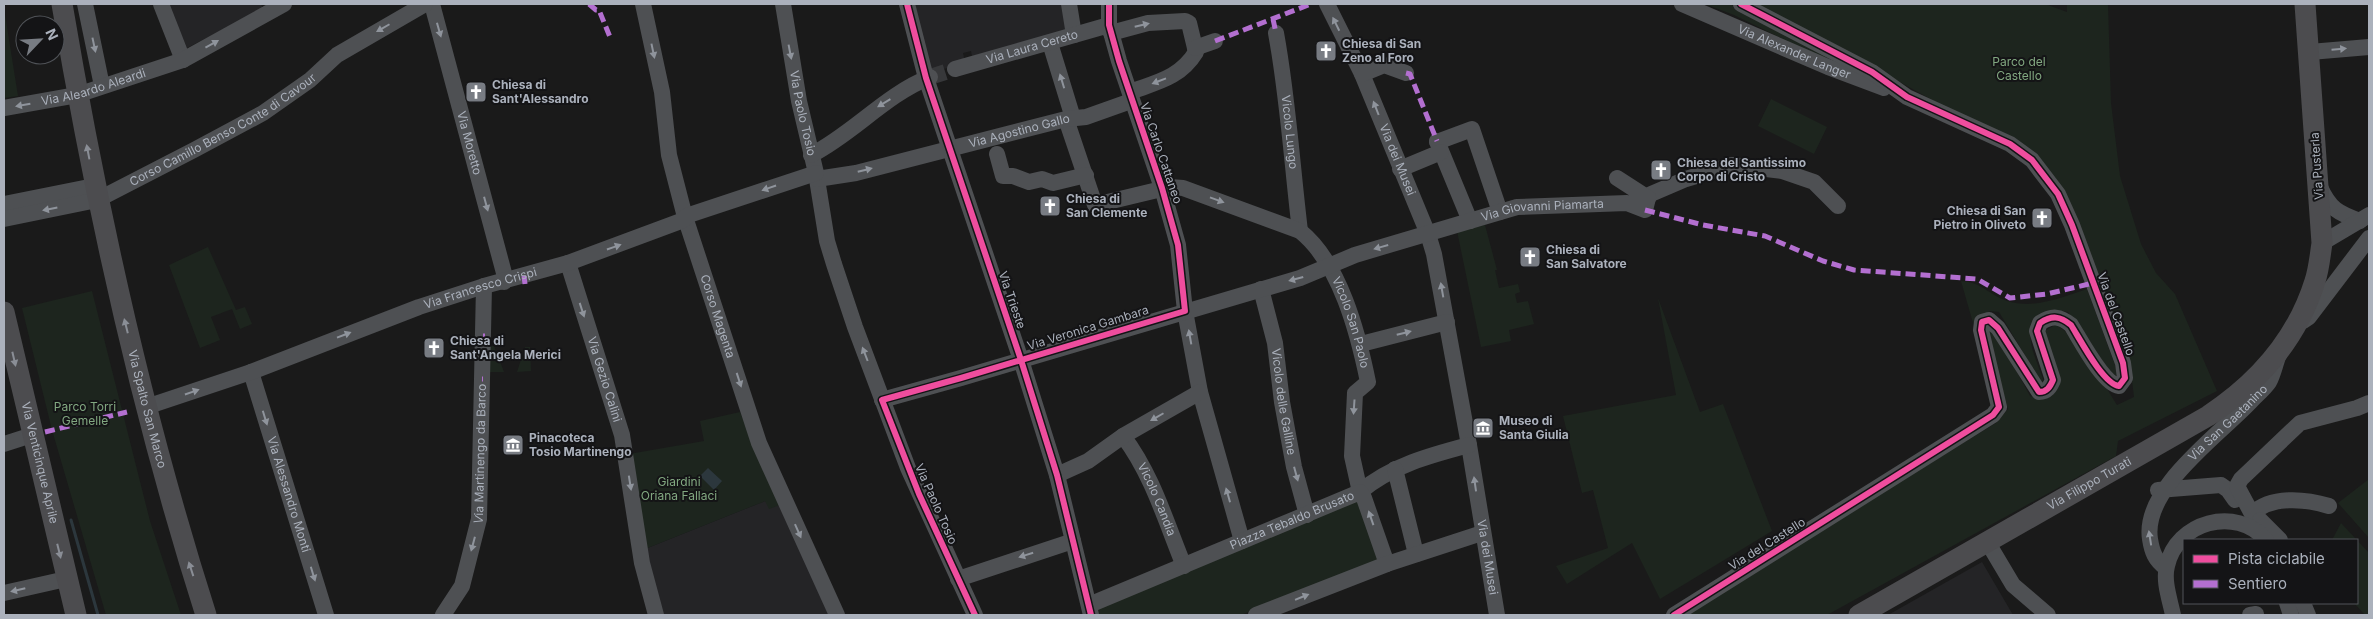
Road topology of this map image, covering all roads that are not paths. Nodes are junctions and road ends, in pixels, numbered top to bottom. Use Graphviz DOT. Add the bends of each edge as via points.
graph roads {
  1 [pos="62,4"];
  2 [pos="85,4"];
  3 [pos="161,4"];
  4 [pos="284,4"];
  5 [pos="425,4"];
  6 [pos="432,4"];
  7 [pos="643,4"];
  8 [pos="783,4"];
  9 [pos="907,4"];
  10 [pos="1069,4"];
  11 [pos="1109,4"];
  12 [pos="1327,4"];
  13 [pos="1682,4"];
  14 [pos="1741,4"];
  15 [pos="2305,4"];
  16 [pos="1110,29"];
  17 [pos="1276,33"];
  18 [pos="1074,35"];
  19 [pos="1215,41"];
  20 [pos="1050,43"];
  21 [pos="2369,47"];
  22 [pos="1195,48"];
  23 [pos="2310,52"];
  24 [pos="183,60"];
  25 [pos="955,69"];
  26 [pos="1406,73"];
  27 [pos="1362,74"];
  28 [pos="928,78"];
  29 [pos="102,86"];
  30 [pos="77,95"];
  31 [pos="1130,97"];
  32 [pos="1907,97"];
  33 [pos="4,108"];
  34 [pos="1070,119"];
  35 [pos="994,144"];
  36 [pos="1438,145"];
  37 [pos="949,149"];
  38 [pos="811,155"];
  39 [pos="1400,169"];
  40 [pos="1086,175"];
  41 [pos="816,176"];
  42 [pos="1617,178"];
  43 [pos="2318,184"];
  44 [pos="1166,187"];
  45 [pos="96,193"];
  46 [pos="1648,198"];
  47 [pos="4,204"];
  48 [pos="1838,206"];
  49 [pos="1500,212"];
  50 [pos="685,217"];
  51 [pos="2364,218"];
  52 [pos="4,219"];
  53 [pos="1470,221"];
  54 [pos="1300,231"];
  55 [pos="1428,234"];
  56 [pos="2369,238"];
  57 [pos="2322,243"];
  58 [pos="568,263"];
  59 [pos="1331,267"];
  60 [pos="504,282"];
  61 [pos="484,286"];
  62 [pos="1260,288"];
  63 [pos="1185,311"];
  64 [pos="4,312"];
  65 [pos="1448,322"];
  66 [pos="2297,325"];
  67 [pos="1361,344"];
  68 [pos="2281,350"];
  69 [pos="1021,360"];
  70 [pos="251,372"];
  71 [pos="1200,392"];
  72 [pos="882,400"];
  73 [pos="2369,402"];
  74 [pos="146,407"];
  75 [pos="32,435"];
  76 [pos="1124,436"];
  77 [pos="4,444"];
  78 [pos="1469,445"];
  79 [pos="1395,470"];
  80 [pos="1057,475"];
  81 [pos="2160,490"];
  82 [pos="1360,492"];
  83 [pos="2329,506"];
  84 [pos="2242,511"];
  85 [pos="1307,516"];
  86 [pos="1482,533"];
  87 [pos="2265,539"];
  88 [pos="2279,539"];
  89 [pos="1073,541"];
  90 [pos="1242,541"];
  91 [pos="1988,543"];
  92 [pos="1416,554"];
  93 [pos="1387,564"];
  94 [pos="1184,566"];
  95 [pos="2166,568"];
  96 [pos="66,579"];
  97 [pos="958,579"];
  98 [pos="4,593"];
  99 [pos="1088,612"];
  100 [pos="76,615"];
  101 [pos="206,615"];
  102 [pos="326,615"];
  103 [pos="443,615"];
  104 [pos="656,615"];
  105 [pos="837,615"];
  106 [pos="974,615"];
  107 [pos="1256,615"];
  108 [pos="1497,615"];
  109 [pos="1674,615"];
  110 [pos="1859,615"];
  111 [pos="2048,615"];
  112 [pos="2173,615"];
  1 -- 30 [label="main road, Via Spalto San Marco"];
  2 -- 29 [label="street, one-way"];
  3 -- 24 [label="street"];
  24 -- 4 [label="street, Via Aleardo Aleardi, one-way"];
  5 -- 45 [label="street, Corso Camillo Benso Conte di Cavour, one-way" via="337,55 310,80 263,112"];
  6 -- 60 [label="street, Via Moretto, one-way"];
  7 -- 50 [label="street, Corso Magenta, one-way" via="662,92 669,155"];
  8 -- 38 [label="street, Via Paolo Tosio, one-way"];
  9 -- 28 [label="street, Via Trieste"];
  10 -- 18 [label="street"];
  11 -- 16 [label="street, Via Carlo Cattaneo"];
  27 -- 12 [label="street, Via dei Musei, one-way"];
  13 -- 32 [label="street, Via Alexander Langer"];
  14 -- 32 [label="street, Via del Castello" via="1872,72"];
  15 -- 23 [label="main road, Via Pusterla"];
  16 -- 18 [label="street, Via Laura Cereto"];
  16 -- 22 [label="street, Via Laura Cereto, one-way" via="1185,21 1189,23"];
  16 -- 31 [label="street, Via Carlo Cattaneo"];
  17 -- 54 [label="street, Vicolo Lungo" via="1286,84"];
  18 -- 20 [label="street, Via Laura Cereto"];
  19 -- 22 [label="street"];
  20 -- 25 [label="street, Via Laura Cereto"];
  34 -- 20 [label="street, one-way"];
  23 -- 21 [label="street, one-way"];
  22 -- 31 [label="street, Via Agostino Gallo, one-way" via="1196,52 1187,66"];
  23 -- 43 [label="main road, Via Pusterla"];
  24 -- 29 [label="street, Via Aleardo Aleardi"];
  26 -- 27 [label="street" via="1384,65"];
  39 -- 27 [label="street, Via dei Musei, one-way"];
  28 -- 37 [label="street, Via Trieste"];
  28 -- 38 [label="street, one-way" via="878,106 835,142"];
  29 -- 30 [label="street, Via Aleardo Aleardi"];
  30 -- 33 [label="street, Via Aleardo Aleardi, one-way"];
  45 -- 30 [label="main road, Via Spalto San Marco, one-way"];
  31 -- 34 [label="street, Via Agostino Gallo" via="1086,117"];
  31 -- 44 [label="street, Via Carlo Cattaneo"];
  32 -- 109 [label="street, Via del Castello" via="2010,144 2032,160 2058,194 2123,363 2123,383 2119,386 2108,380 2070,325 2055,317 2040,323 2038,331 2053,380 2049,388 2039,392 1994,323 1982,322 1981,330 1999,407 1993,415"];
  34 -- 35 [label="street, Via Agostino Gallo"];
  34 -- 40 [label="street"];
  35 -- 37 [label="street, Via Agostino Gallo"];
  35 -- 40 [label="street" via="1003,176 1053,183"];
  36 -- 39 [label="street"];
  36 -- 49 [label="street" via="1472,129"];
  36 -- 53 [label="street"];
  41 -- 37 [label="street, Via Agostino Gallo, one-way" via="856,173"];
  37 -- 69 [label="street, Via Trieste"];
  38 -- 41 [label="street, Via Paolo Tosio"];
  39 -- 55 [label="street, Via dei Musei"];
  40 -- 44 [label="street" via="1095,205"];
  41 -- 50 [label="street, Via Francesco Crispi, one-way"];
  72 -- 41 [label="street, Via Paolo Tosio, one-way" via="830,248"];
  42 -- 46 [label="street"];
  43 -- 51 [label="street" via="2327,203 2335,210"];
  43 -- 57 [label="main road, Via Pusterla"];
  44 -- 54 [label="street, one-way" via="1183,188"];
  44 -- 63 [label="street, Via Carlo Cattaneo" via="1178,245"];
  45 -- 47 [label="street"];
  45 -- 52 [label="street, Corso Camillo Benso Conte di Cavour, one-way"];
  74 -- 45 [label="main road, Via Spalto San Marco, one-way"];
  46 -- 48 [label="street, Via Giovanni Piamarta" via="1679,182 1732,165 1782,171 1814,182"];
  46 -- 49 [label="street, Via Giovanni Piamarta" via="1645,210 1627,203 1605,203 1517,207"];
  49 -- 53 [label="street, Via Giovanni Piamarta"];
  58 -- 50 [label="street, Via Francesco Crispi, one-way" via="629,242"];
  50 -- 105 [label="street, Corso Magenta, one-way" via="759,443"];
  51 -- 57 [label="street"];
  53 -- 55 [label="street, Via Giovanni Piamarta"];
  54 -- 59 [label="street, Vicolo San Paolo"];
  55 -- 59 [label="street, Via Veronica Gambara, one-way" via="1355,255"];
  65 -- 55 [label="street, Via dei Musei, one-way"];
  56 -- 66 [label="street" via="2309,317"];
  57 -- 66 [label="main road, Via Pusterla" via="2316,280"];
  58 -- 60 [label="street, Via Francesco Crispi"];
  58 -- 104 [label="street, Via Gezio Calini, one-way" via="622,435 642,563"];
  59 -- 62 [label="street, Via Veronica Gambara, one-way"];
  59 -- 67 [label="street, Vicolo San Paolo"];
  60 -- 61 [label="street, Via Francesco Crispi"];
  70 -- 61 [label="street, Via Francesco Crispi, one-way"];
  61 -- 103 [label="street, Via Martinengo da Barco, one-way" via="479,519 462,586"];
  62 -- 63 [label="street, Via Veronica Gambara"];
  62 -- 85 [label="street, Vicolo delle Galline, one-way" via="1275,343 1294,467"];
  63 -- 69 [label="street, Via Veronica Gambara"];
  71 -- 63 [label="street, Via Carlo Cattaneo, one-way"];
  64 -- 75 [label="main road, Via Venticinque Aprile, one-way"];
  67 -- 65 [label="street, one-way"];
  65 -- 78 [label="street, Via dei Musei"];
  66 -- 68 [label="main road, Via Filippo Turati"];
  67 -- 82 [label="street, Vicolo San Paolo, one-way" via="1368,382 1355,393 1352,456"];
  68 -- 81 [label="street, Via San Gaetanino" via="2269,382"];
  68 -- 91 [label="main road, Via Filippo Turati" via="2224,406"];
  69 -- 72 [label="street, Via Veronica Gambara"];
  69 -- 80 [label="street, Via Trieste"];
  74 -- 70 [label="street, Via Francesco Crispi, one-way"];
  70 -- 102 [label="street, Via Alessandro Monti, one-way"];
  71 -- 76 [label="street, one-way"];
  90 -- 71 [label="street, Via Carlo Cattaneo, one-way"];
  72 -- 97 [label="street, Via Paolo Tosio" via="919,494"];
  73 -- 84 [label="street" via="2300,424 2241,479 2238,490 2248,503"];
  101 -- 74 [label="main road, Via Spalto San Marco, one-way"];
  75 -- 77 [label="street"];
  75 -- 96 [label="main road, Via Venticinque Aprile, one-way"];
  76 -- 80 [label="street" via="1088,461"];
  76 -- 94 [label="street, Vicolo Candia" via="1135,451"];
  78 -- 79 [label="street"];
  86 -- 78 [label="street, Via dei Musei, one-way"];
  79 -- 82 [label="street"];
  79 -- 92 [label="street"];
  80 -- 89 [label="street, Via Trieste"];
  81 -- 84 [label="street" via="2221,484"];
  95 -- 81 [label="street, Via San Gaetanino, one-way" via="2152,553 2148,528"];
  82 -- 85 [label="street, Piazza Tebaldo Brusato"];
  93 -- 82 [label="street, Piazza Tebaldo Brusato, one-way"];
  83 -- 84 [label="street" via="2308,501 2281,502"];
  84 -- 87 [label="street" via="2250,526"];
  84 -- 88 [label="street"];
  84 -- 95 [label="street" via="2179,539"];
  85 -- 90 [label="street, Piazza Tebaldo Brusato"];
  86 -- 92 [label="street"];
  86 -- 108 [label="street, Via dei Musei"];
  89 -- 97 [label="street, one-way"];
  89 -- 99 [label="street, Via Trieste"];
  90 -- 94 [label="street, Piazza Tebaldo Brusato"];
  91 -- 110 [label="main road, Via Filippo Turati"];
  91 -- 111 [label="street" via="2013,585"];
  92 -- 93 [label="street"];
  107 -- 93 [label="street, one-way"];
  94 -- 99 [label="street, Piazza Tebaldo Brusato"];
  95 -- 112 [label="street"];
  96 -- 98 [label="street, one-way"];
  96 -- 100 [label="main road, Via Venticinque Aprile"];
  97 -- 106 [label="street, Via Paolo Tosio"];
}
